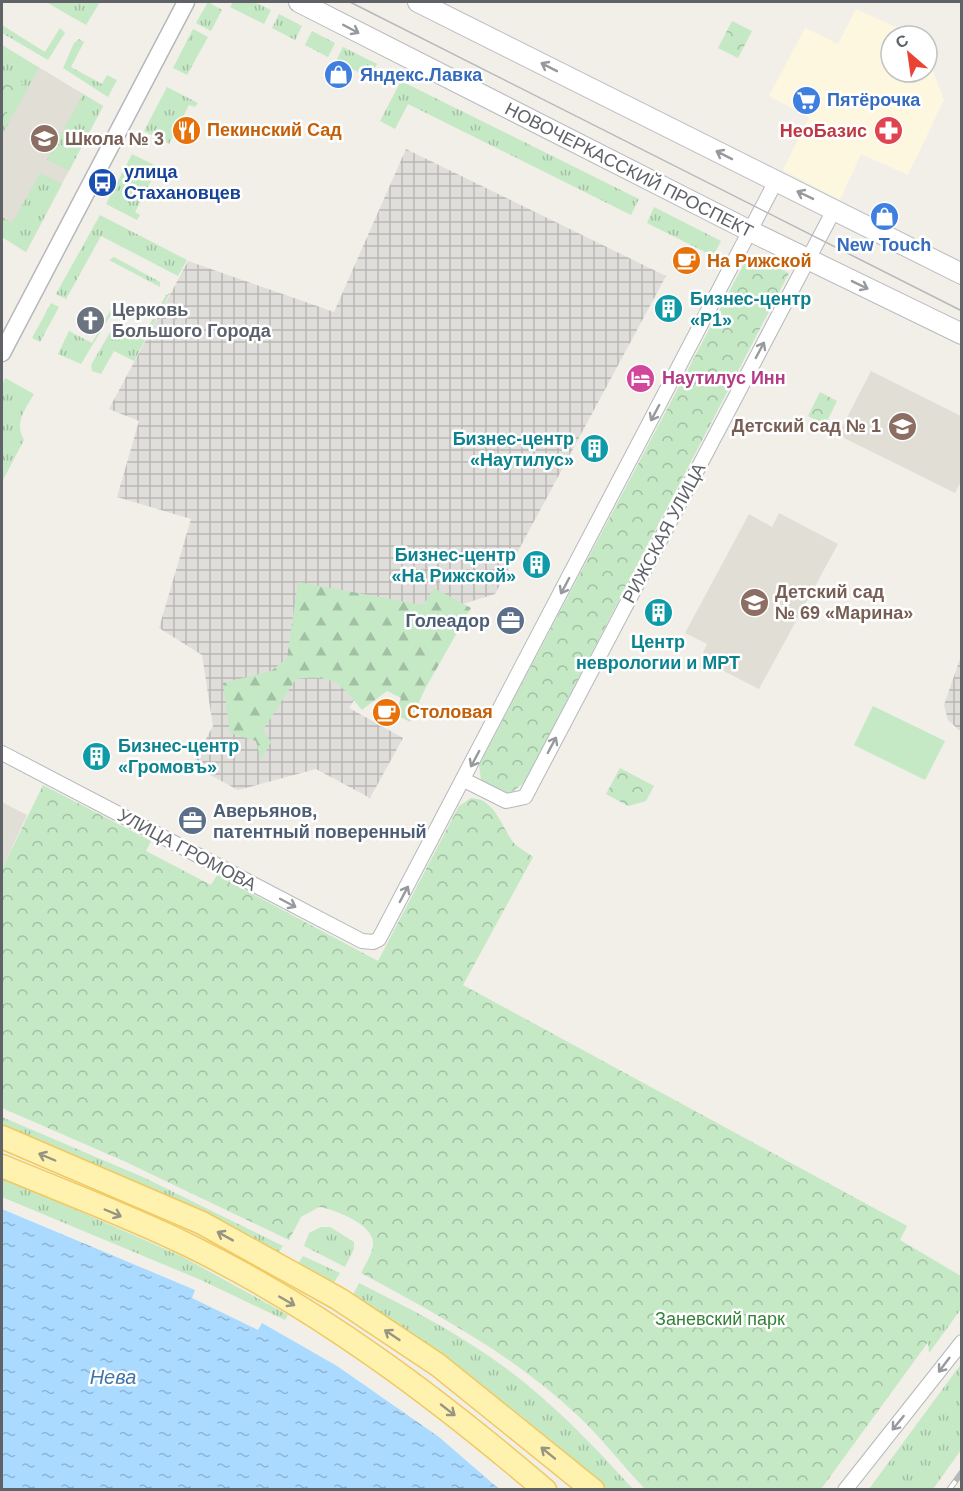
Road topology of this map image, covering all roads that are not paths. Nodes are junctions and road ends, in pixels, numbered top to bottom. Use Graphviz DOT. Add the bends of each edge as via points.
graph roads {
  1 [pos="186,2"];
  2 [pos="300,2"];
  3 [pos="418,2"];
  4 [pos="776,181"];
  5 [pos="834,210"];
  6 [pos="750,231"];
  7 [pos="808,259"];
  8 [pos="962,274"];
  9 [pos="962,334"];
  10 [pos="2,353"];
  11 [pos="2,753"];
  12 [pos="464,780"];
  13 [pos="2,1137"];
  14 [pos="2,1166"];
  15 [pos="962,1342"];
  16 [pos="545,1490"];
  17 [pos="593,1490"];
  18 [pos="845,1490"];
  1 -- 10 [label="street"];
  2 -- 6 [label="main road, НОВОЧЕРКАССКИЙ ПРОСПЕКТ, one-way"];
  4 -- 3 [label="main road, one-way"];
  5 -- 4 [label="main road, one-way"];
  4 -- 6 [label="street"];
  5 -- 7 [label="street, РИЖСКАЯ УЛИЦА"];
  5 -- 8 [label="main road"];
  6 -- 7 [label="main road, НОВОЧЕРКАССКИЙ ПРОСПЕКТ"];
  6 -- 12 [label="street, one-way"];
  7 -- 9 [label="main road, НОВОЧЕРКАССКИЙ ПРОСПЕКТ, one-way"];
  12 -- 7 [label="street, РИЖСКАЯ УЛИЦА, one-way" via="506,801 525,797"];
  11 -- 12 [label="street, УЛИЦА ГРОМОВА, one-way" via="362,941 373,942 384,934"];
  17 -- 13 [label="main road, one-way" via="438,1365 339,1299 202,1223"];
  14 -- 16 [label="main road, one-way" via="190,1246 304,1311 421,1389"];
  15 -- 18 [label="street, one-way"];
}
